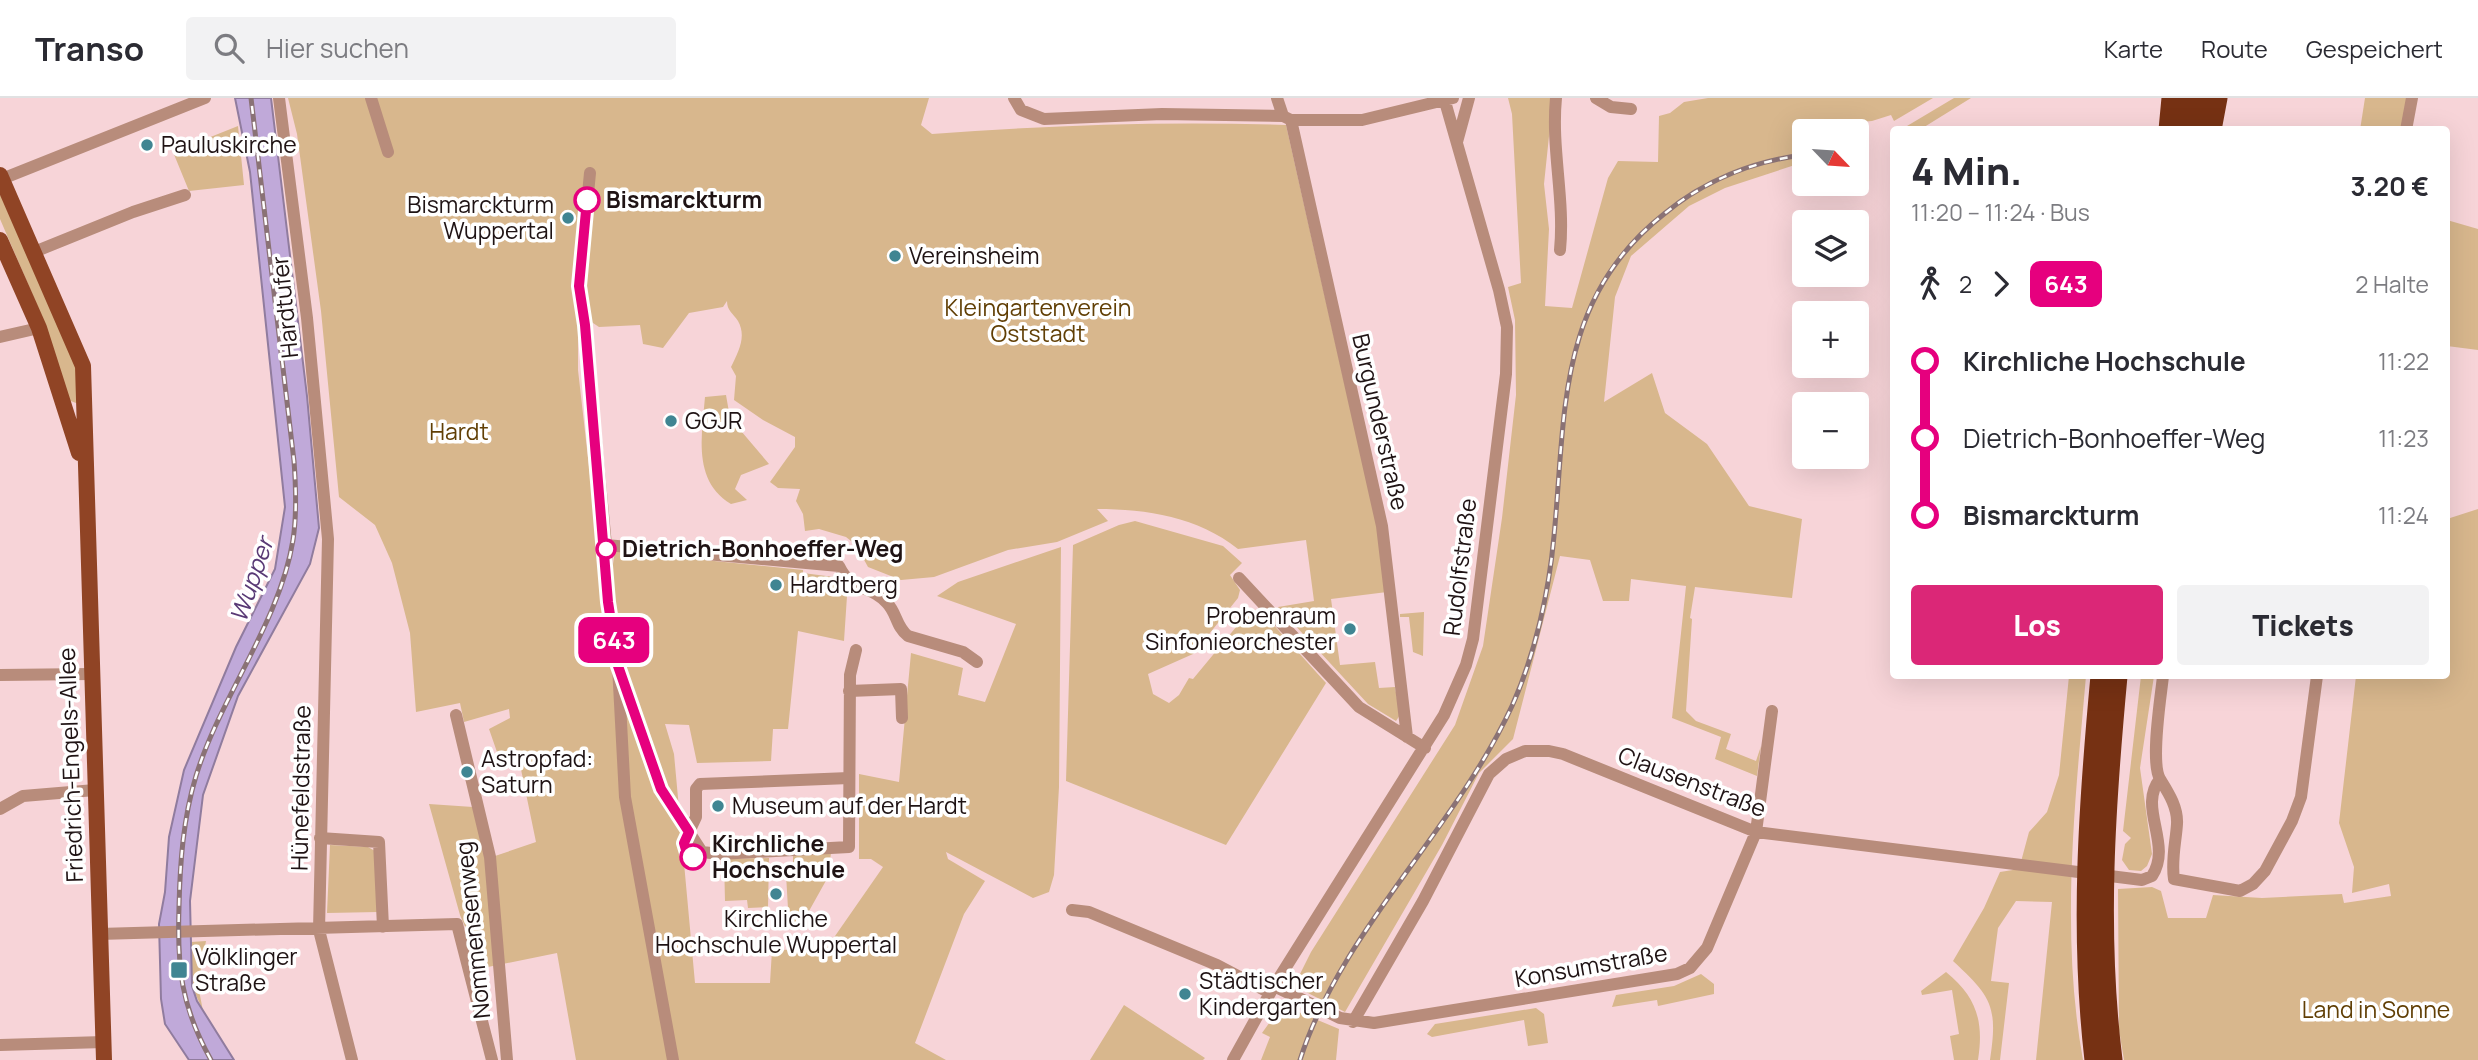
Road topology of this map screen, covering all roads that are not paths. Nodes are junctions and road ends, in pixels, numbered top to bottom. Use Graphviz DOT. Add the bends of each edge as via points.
graph roads {
  1 [pos="205,98"];
  2 [pos="279,98"];
  3 [pos="371,98"];
  4 [pos="1014,98"];
  5 [pos="1277,98"];
  6 [pos="1469,98"];
  7 [pos="1556,98"];
  8 [pos="1596,98"];
  9 [pos="2171,98"];
  10 [pos="2186,98"];
  11 [pos="2204,98"];
  12 [pos="2218,98"];
  13 [pos="2412,98"];
  14 [pos="1447,99"];
  15 [pos="1631,109"];
  16 [pos="1287,118"];
  17 [pos="2168,126"];
  18 [pos="2182,126"];
  19 [pos="2200,126"];
  20 [pos="2213,126"];
  21 [pos="2407,126"];
  22 [pos="1457,145"];
  23 [pos="388,152"];
  24 [pos="590,173"];
  25 [pos="1,177"];
  26 [pos="185,195"];
  27 [pos="0,240"];
  28 [pos="1560,250"];
  29 [pos="34,252"];
  30 [pos="39,328"];
  31 [pos="0,337"];
  32 [pos="85,397"];
  33 [pos="64,403"];
  34 [pos="84,469"];
  35 [pos="326,513"];
  36 [pos="606,545"];
  37 [pos="1239,578"];
  38 [pos="856,650"];
  39 [pos="977,662"];
  40 [pos="618,666"];
  41 [pos="91,674"];
  42 [pos="0,675"];
  43 [pos="2100,679"];
  44 [pos="2118,679"];
  45 [pos="2163,679"];
  46 [pos="2317,679"];
  47 [pos="849,691"];
  48 [pos="1772,711"];
  49 [pos="456,715"];
  50 [pos="902,718"];
  51 [pos="1407,737"];
  52 [pos="1425,748"];
  53 [pos="849,778"];
  54 [pos="2160,779"];
  55 [pos="95,790"];
  56 [pos="0,809"];
  57 [pos="689,832"];
  58 [pos="1756,832"];
  59 [pos="320,838"];
  60 [pos="2095,864"];
  61 [pos="2094,885"];
  62 [pos="1072,910"];
  63 [pos="383,926"];
  64 [pos="319,930"];
  65 [pos="99,934"];
  66 [pos="1272,990"];
  67 [pos="1347,1020"];
  68 [pos="104,1042"];
  69 [pos="0,1045"];
  70 [pos="104,1060"];
  71 [pos="352,1060"];
  72 [pos="492,1060"];
  73 [pos="508,1060"];
  74 [pos="673,1060"];
  75 [pos="1233,1060"];
  76 [pos="2094,1060"];
  77 [pos="2113,1060"];
  1 -- 25 [label="street"];
  2 -- 35 [label="street, Hardtufer" via="295,207"];
  3 -- 23 [label="street"];
  4 -- 16 [label="street" via="1021,110 1044,120 1162,114"];
  5 -- 16 [label="street, Burgunderstraße"];
  6 -- 22 [label="street"];
  7 -- 28 [label="street" via="1553,129 1560,184"];
  8 -- 15 [label="street" via="1611,107"];
  9 -- 17 [label="highway"];
  10 -- 18 [label="highway"];
  11 -- 19 [label="highway"];
  12 -- 20 [label="highway"];
  13 -- 21 [label="street"];
  14 -- 16 [label="street" via="1362,120"];
  14 -- 22 [label="street, Rudolfstraße"];
  16 -- 51 [label="street, Burgunderstraße" via="1384,536"];
  22 -- 52 [label="street, Rudolfstraße" via="1499,290 1507,348 1473,639 1455,692"];
  24 -- 36 [label="street" via="579,296"];
  25 -- 29 [label="main road, Friedrich-Engels-Allee"];
  26 -- 29 [label="street"];
  27 -- 30 [label="main road, Friedrich-Engels-Allee"];
  29 -- 32 [label="main road, Friedrich-Engels-Allee" via="81,359"];
  30 -- 31 [label="street"];
  30 -- 33 [label="main road, Friedrich-Engels-Allee"];
  32 -- 33 [label="main road" via="78,408"];
  32 -- 34 [label="main road, Friedrich-Engels-Allee"];
  33 -- 34 [label="main road, Friedrich-Engels-Allee"];
  34 -- 41 [label="main road, Friedrich-Engels-Allee"];
  35 -- 59 [label="street, Hünefeldstraße"];
  36 -- 39 [label="street" via="839,566 854,586 885,600 908,636 963,652"];
  36 -- 40 [label="street" via="608,602"];
  37 -- 51 [label="street" via="1359,707"];
  38 -- 47 [label="street"];
  40 -- 57 [label="street" via="661,789"];
  40 -- 74 [label="street" via="625,797"];
  41 -- 42 [label="street"];
  41 -- 55 [label="main road, Friedrich-Engels-Allee"];
  43 -- 60 [label="highway"];
  44 -- 60 [label="highway"];
  45 -- 54 [label="street" via="2157,724"];
  46 -- 54 [label="street" via="2301,797 2273,859 2248,888 2240,891 2174,879 2177,824 2170,793"];
  47 -- 50 [label="street" via="901,689"];
  47 -- 53 [label="street"];
  48 -- 58 [label="street, Konsumstraße"];
  49 -- 73 [label="street, Nommensenweg" via="490,857"];
  51 -- 52 [label="street"];
  52 -- 66 [label="street, Rudolfstraße"];
  53 -- 57 [label="street" via="700,784 695,825"];
  53 -- 57 [label="street" via="851,845 720,854 702,852"];
  54 -- 58 [label="street, Clausenstraße" via="2150,798 2159,861 2152,876 2142,880"];
  55 -- 56 [label="street" via="23,796"];
  55 -- 65 [label="main road, Friedrich-Engels-Allee"];
  58 -- 67 [label="street, Konsumstraße" via="1707,948 1690,968 1677,974 1385,1022"];
  58 -- 67 [label="street, Clausenstraße" via="1563,754 1538,750 1515,754 1489,774 1423,901"];
  59 -- 63 [label="street" via="379,842"];
  59 -- 64 [label="street, Hünefeldstraße"];
  60 -- 61 [label="highway"];
  61 -- 76 [label="highway" via="2087,974"];
  61 -- 77 [label="highway"];
  62 -- 66 [label="street" via="1089,912"];
  63 -- 64 [label="street"];
  63 -- 72 [label="street" via="457,924"];
  64 -- 65 [label="street"];
  64 -- 71 [label="street, Hünefeldstraße"];
  65 -- 68 [label="main road, Friedrich-Engels-Allee"];
  66 -- 67 [label="street, Konsumstraße"];
  66 -- 75 [label="street, Rudolfstraße"];
  68 -- 69 [label="street"];
  68 -- 70 [label="main road, Friedrich-Engels-Allee"];
}
